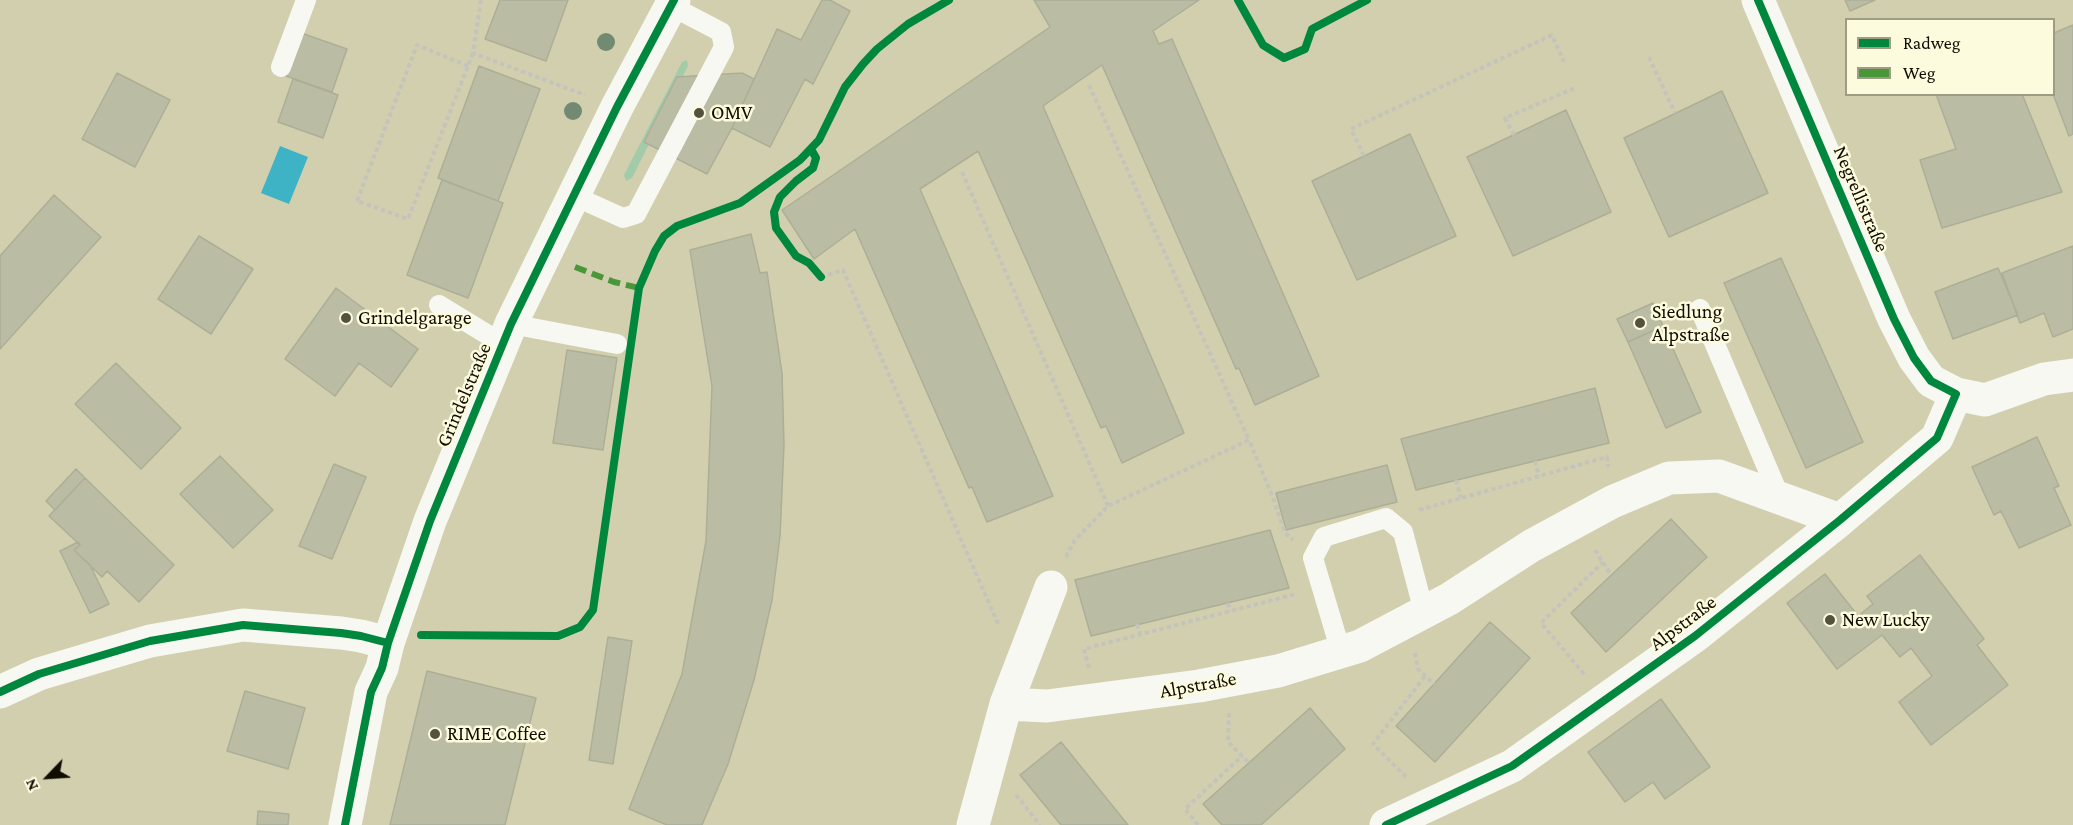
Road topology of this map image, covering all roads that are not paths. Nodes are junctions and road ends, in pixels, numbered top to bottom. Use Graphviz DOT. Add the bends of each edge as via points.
graph roads {
  1 [pos="306,0"];
  2 [pos="1758,0"];
  3 [pos="672,3"];
  4 [pos="281,67"];
  5 [pos="574,196"];
  6 [pos="440,304"];
  7 [pos="1700,309"];
  8 [pos="507,334"];
  9 [pos="617,344"];
  10 [pos="2073,375"];
  11 [pos="1956,394"];
  12 [pos="1780,498"];
  13 [pos="1840,520"];
  14 [pos="1051,586"];
  15 [pos="1424,612"];
  16 [pos="388,643"];
  17 [pos="1341,651"];
  18 [pos="0,692"];
  19 [pos="1006,704"];
  20 [pos="345,825"];
  21 [pos="973,825"];
  22 [pos="1386,825"];
  1 -- 4 [label="lane"];
  2 -- 11 [label="street, Negrellistraße" via="1894,319 1930,381"];
  3 -- 5 [label="street, Grindelstraße"];
  3 -- 5 [label="lane" via="721,32 724,47 636,214 622,218"];
  5 -- 8 [label="street, Grindelstraße"];
  6 -- 8 [label="lane"];
  7 -- 12 [label="lane"];
  8 -- 9 [label="lane"];
  8 -- 16 [label="street, Grindelstraße" via="430,521"];
  10 -- 11 [label="street, Negrellistraße" via="2044,380 1985,400"];
  11 -- 13 [label="street, Alpstraße" via="1937,438"];
  12 -- 13 [label="street, Alpstraße"];
  12 -- 15 [label="street, Alpstraße" via="1719,476 1669,478 1612,502 1531,546"];
  13 -- 22 [label="street, Alpstraße" via="1695,636 1512,766"];
  14 -- 19 [label="street"];
  15 -- 17 [label="street, Alpstraße" via="1360,646"];
  15 -- 17 [label="lane" via="1403,532 1386,518 1324,537 1313,558"];
  16 -- 18 [label="street" via="341,633 243,625 150,641 39,674"];
  16 -- 20 [label="street, Grindelstraße" via="371,692"];
  17 -- 19 [label="street, Alpstraße" via="1278,671 1230,680 1047,706"];
  19 -- 21 [label="street"];
}
